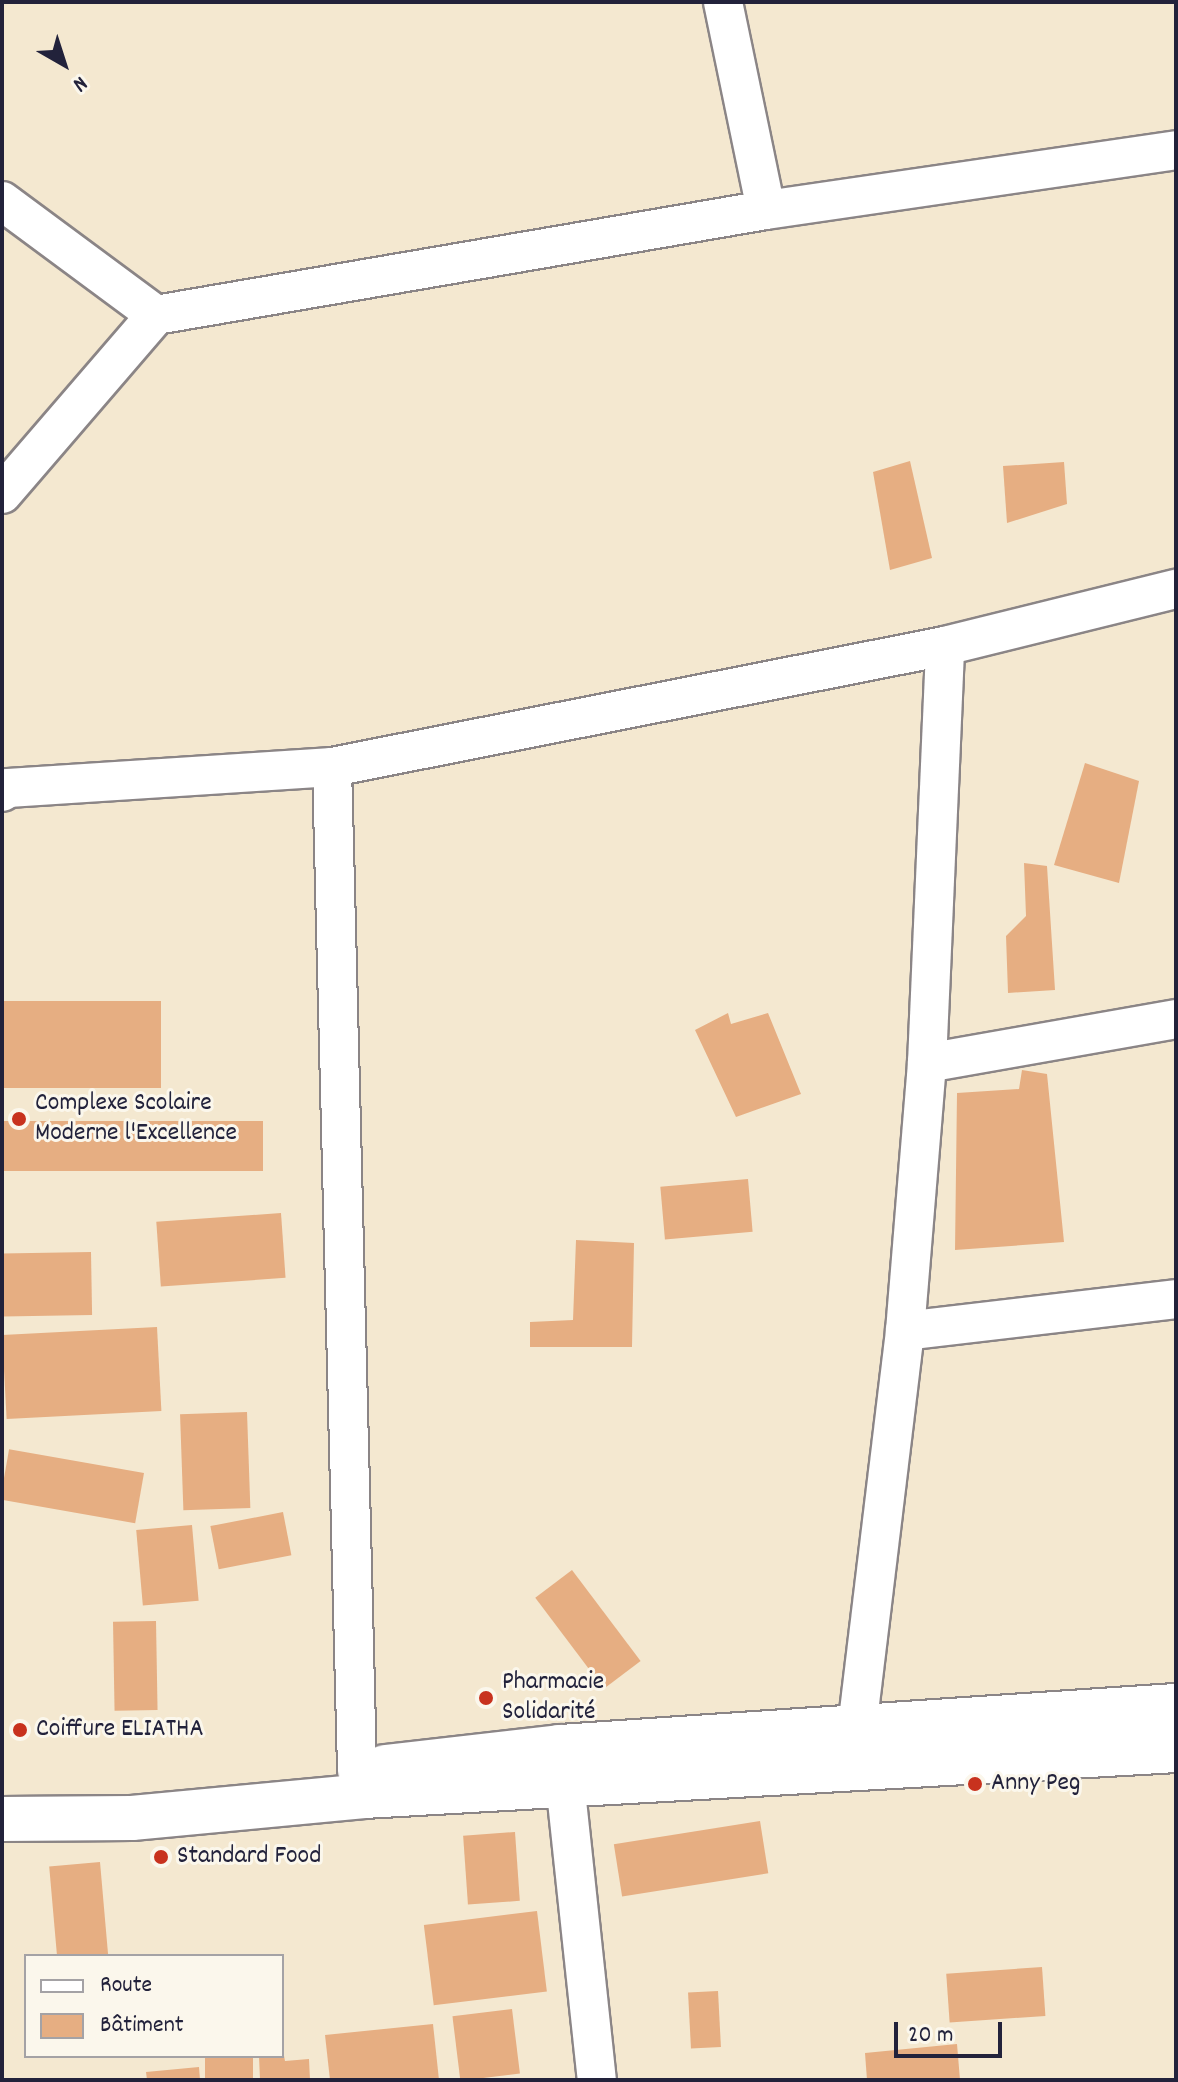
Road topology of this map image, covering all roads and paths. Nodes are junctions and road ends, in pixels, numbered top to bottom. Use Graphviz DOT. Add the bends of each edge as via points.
graph roads {
  1 [pos="723,2"];
  2 [pos="1176,150"];
  3 [pos="2,201"];
  4 [pos="766,210"];
  5 [pos="156,315"];
  6 [pos="2,494"];
  7 [pos="1176,589"];
  8 [pos="945,646"];
  9 [pos="332,767"];
  10 [pos="4,788"];
  11 [pos="1176,1019"];
  12 [pos="927,1063"];
  13 [pos="1176,1299"];
  14 [pos="905,1331"];
  15 [pos="1176,1706"];
  16 [pos="857,1728"];
  17 [pos="1176,1750"];
  18 [pos="564,1766"];
  19 [pos="357,1771"];
  20 [pos="12,1819"];
  21 [pos="597,2080"];
  1 -- 4 [label="street"];
  2 -- 4 [label="street"];
  3 -- 5 [label="street"];
  4 -- 5 [label="street"];
  5 -- 6 [label="street"];
  7 -- 8 [label="street"];
  8 -- 9 [label="street"];
  8 -- 12 [label="street"];
  9 -- 10 [label="street"];
  9 -- 19 [label="street"];
  11 -- 12 [label="street"];
  12 -- 14 [label="street"];
  13 -- 14 [label="street"];
  14 -- 16 [label="street"];
  15 -- 16 [label="main road"];
  16 -- 18 [label="main road"];
  17 -- 18 [label="main road"];
  18 -- 19 [label="main road"];
  18 -- 20 [label="main road" via="364,1796 132,1818"];
  18 -- 21 [label="street"];
  19 -- 20 [label="main road" via="134,1795"];
}
